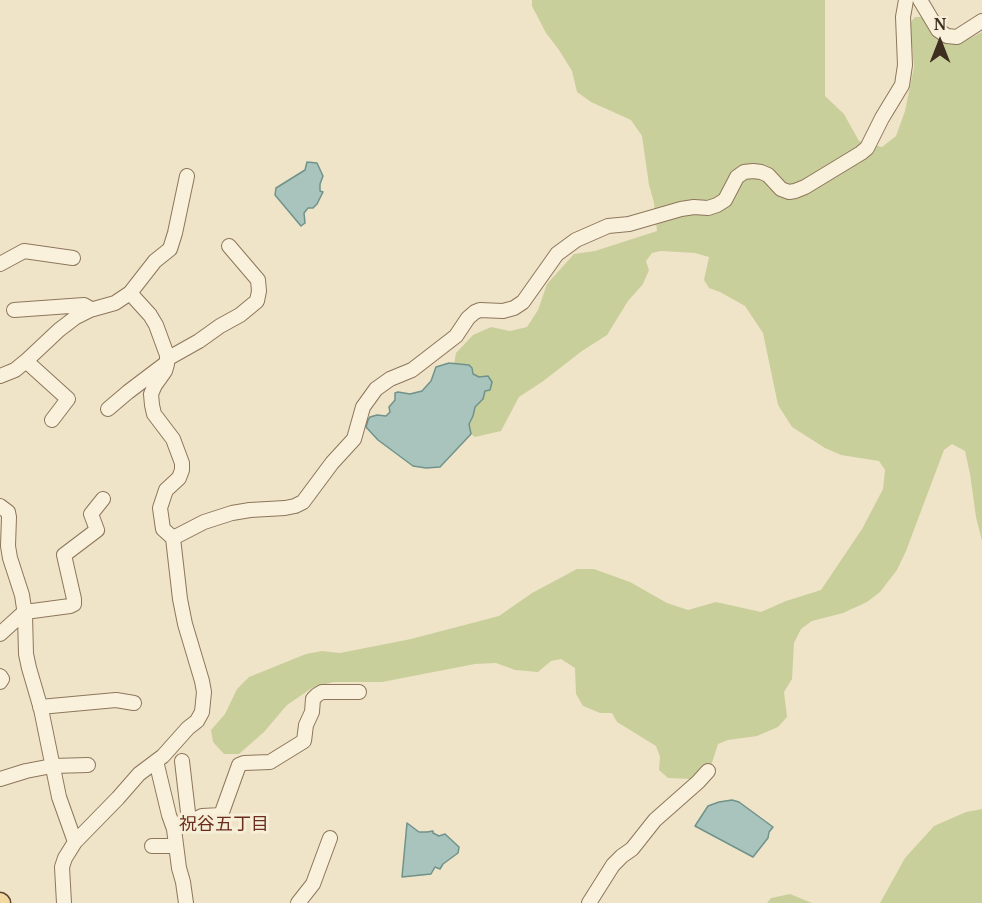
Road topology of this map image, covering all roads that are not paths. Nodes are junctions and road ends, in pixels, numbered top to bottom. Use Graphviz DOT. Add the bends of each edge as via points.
graph roads {
  1 [pos="906,0"];
  2 [pos="920,0"];
  3 [pos="982,21"];
  4 [pos="187,176"];
  5 [pos="229,246"];
  6 [pos="73,258"];
  7 [pos="0,264"];
  8 [pos="130,293"];
  9 [pos="91,309"];
  10 [pos="14,310"];
  11 [pos="26,361"];
  12 [pos="167,361"];
  13 [pos="0,376"];
  14 [pos="108,409"];
  15 [pos="52,420"];
  16 [pos="103,499"];
  17 [pos="0,506"];
  18 [pos="173,538"];
  19 [pos="25,613"];
  20 [pos="0,634"];
  21 [pos="0,676"];
  22 [pos="0,682"];
  23 [pos="359,692"];
  24 [pos="134,703"];
  25 [pos="40,707"];
  26 [pos="182,760"];
  27 [pos="156,761"];
  28 [pos="88,765"];
  29 [pos="52,766"];
  30 [pos="708,771"];
  31 [pos="0,779"];
  32 [pos="189,821"];
  33 [pos="174,829"];
  34 [pos="330,838"];
  35 [pos="75,842"];
  36 [pos="152,846"];
  37 [pos="176,846"];
  38 [pos="64,903"];
  39 [pos="186,903"];
  40 [pos="298,903"];
  41 [pos="589,903"];
  1 -- 18 [label="street" via="902,85 861,153 795,191 781,189 760,172 744,172 725,200 717,205 608,226 576,240 557,254 523,302 503,311 475,312 456,336 412,370 376,388 363,407 354,439 303,502 285,508 232,513"];
  2 -- 3 [label="street" via="938,30 947,36 957,37"];
  4 -- 8 [label="street" via="170,249 155,261"];
  5 -- 12 [label="street" via="258,280 257,301"];
  6 -- 7 [label="street" via="24,251"];
  8 -- 9 [label="street" via="115,303"];
  8 -- 12 [label="street" via="156,325"];
  9 -- 10 [label="street" via="84,305"];
  9 -- 11 [label="street" via="59,330"];
  11 -- 13 [label="street"];
  11 -- 15 [label="street" via="68,399"];
  12 -- 14 [label="street"];
  12 -- 18 [label="street" via="151,394 154,414 173,439 182,463 179,478 166,490 160,508 163,529"];
  16 -- 19 [label="street" via="91,514 97,530 64,555 74,604"];
  17 -- 19 [label="street" via="8,512 10,558"];
  18 -- 27 [label="street" via="180,599 202,681 203,702 197,721"];
  19 -- 20 [label="street"];
  19 -- 25 [label="street" via="26,654"];
  21 -- 22 [label="street"];
  23 -- 32 [label="street" via="317,695 304,741 270,762 239,765 221,815"];
  24 -- 25 [label="street" via="116,700"];
  25 -- 29 [label="street"];
  26 -- 32 [label="street"];
  27 -- 33 [label="street"];
  27 -- 35 [label="street"];
  28 -- 29 [label="street"];
  29 -- 31 [label="street"];
  29 -- 35 [label="street"];
  30 -- 41 [label="street" via="613,865"];
  32 -- 33 [label="street"];
  33 -- 37 [label="street"];
  34 -- 40 [label="street" via="314,884"];
  35 -- 38 [label="street" via="62,867"];
  36 -- 37 [label="street"];
  37 -- 39 [label="street"];
}
